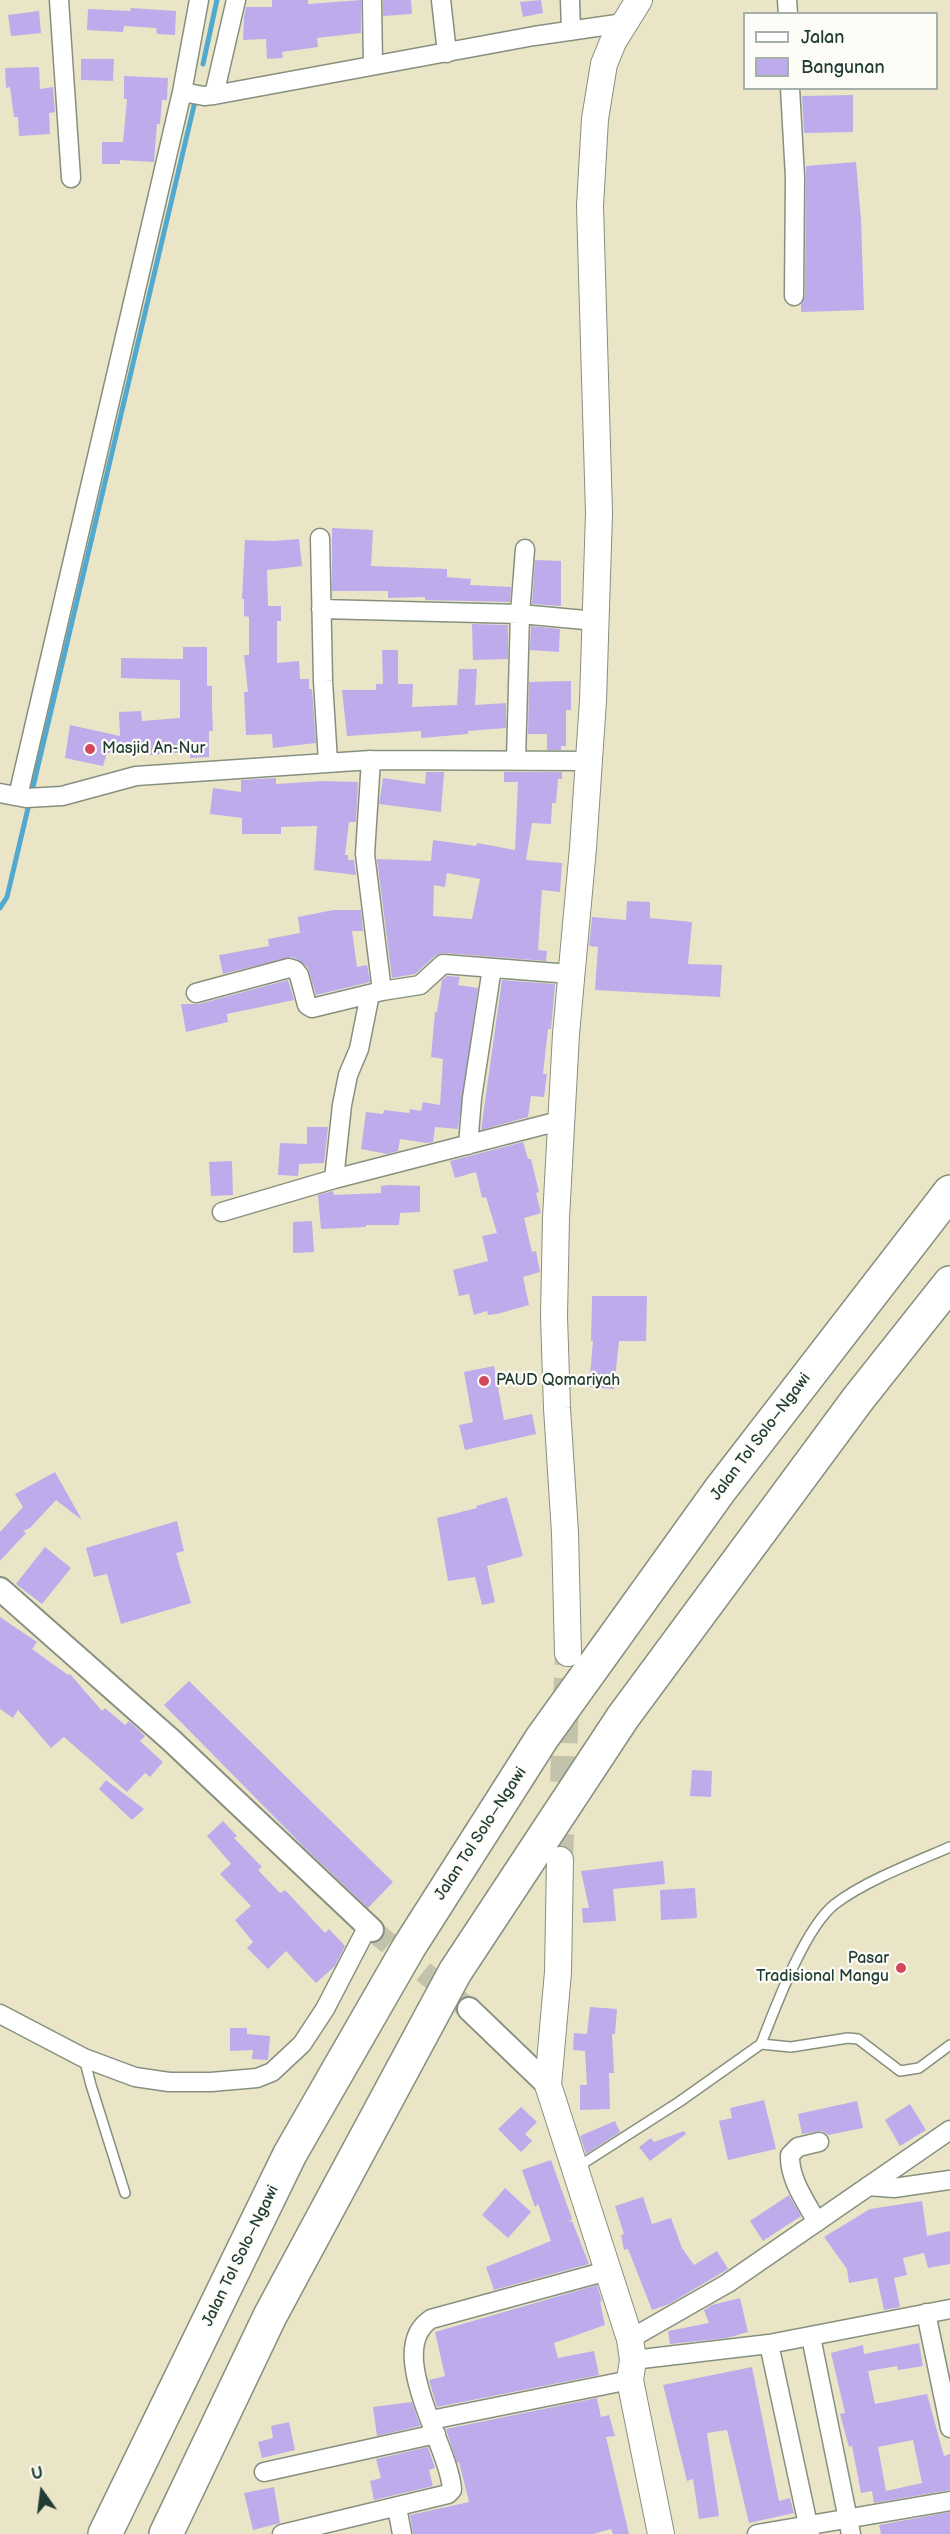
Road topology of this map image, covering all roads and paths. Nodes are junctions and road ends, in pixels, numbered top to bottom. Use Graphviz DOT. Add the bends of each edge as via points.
graph roads {
  1 [pos="59,0"];
  2 [pos="199,0"];
  3 [pos="236,0"];
  4 [pos="441,0"];
  5 [pos="570,0"];
  6 [pos="639,0"];
  7 [pos="372,2"];
  8 [pos="624,23"];
  9 [pos="571,31"];
  10 [pos="447,53"];
  11 [pos="373,65"];
  12 [pos="790,90"];
  13 [pos="198,94"];
  14 [pos="71,178"];
  15 [pos="794,296"];
  16 [pos="320,538"];
  17 [pos="525,549"];
  18 [pos="321,609"];
  19 [pos="520,614"];
  20 [pos="596,621"];
  21 [pos="371,760"];
  22 [pos="516,760"];
  23 [pos="588,761"];
  24 [pos="328,762"];
  25 [pos="15,796"];
  26 [pos="492,968"];
  27 [pos="570,974"];
  28 [pos="376,992"];
  29 [pos="195,993"];
  30 [pos="562,1120"];
  31 [pos="468,1145"];
  32 [pos="334,1179"];
  33 [pos="950,1192"];
  34 [pos="222,1212"];
  35 [pos="950,1283"];
  36 [pos="0,1589"];
  37 [pos="568,1653"];
  38 [pos="950,1847"];
  39 [pos="560,1860"];
  40 [pos="370,1928"];
  41 [pos="469,2009"];
  42 [pos="0,2014"];
  43 [pos="761,2044"];
  44 [pos="950,2045"];
  45 [pos="84,2058"];
  46 [pos="548,2085"];
  47 [pos="950,2130"];
  48 [pos="819,2142"];
  49 [pos="576,2168"];
  50 [pos="950,2180"];
  51 [pos="868,2186"];
  52 [pos="125,2193"];
  53 [pos="817,2222"];
  54 [pos="607,2271"];
  55 [pos="950,2309"];
  56 [pos="926,2313"];
  57 [pos="811,2337"];
  58 [pos="768,2344"];
  59 [pos="631,2359"];
  60 [pos="433,2427"];
  61 [pos="950,2428"];
  62 [pos="264,2472"];
  63 [pos="950,2501"];
  64 [pos="397,2507"];
  65 [pos="849,2526"];
  66 [pos="809,2530"];
  67 [pos="105,2534"];
  68 [pos="166,2534"];
  69 [pos="282,2534"];
  70 [pos="402,2534"];
  71 [pos="661,2534"];
  72 [pos="757,2534"];
  1 -- 14 [label="street"];
  2 -- 13 [label="street"];
  3 -- 13 [label="street"];
  4 -- 10 [label="street"];
  5 -- 9 [label="street"];
  6 -- 8 [label="main road"];
  7 -- 11 [label="street"];
  8 -- 9 [label="street"];
  8 -- 20 [label="main road" via="604,64 599,86 591,195 599,513"];
  9 -- 10 [label="street"];
  10 -- 11 [label="street"];
  11 -- 13 [label="street"];
  12 -- 15 [label="street" via="795,177"];
  13 -- 25 [label="street"];
  16 -- 18 [label="street"];
  17 -- 19 [label="street"];
  18 -- 19 [label="street"];
  18 -- 24 [label="street"];
  19 -- 20 [label="street"];
  19 -- 22 [label="street"];
  20 -- 23 [label="main road"];
  21 -- 22 [label="street"];
  21 -- 24 [label="street"];
  21 -- 28 [label="street" via="365,854"];
  22 -- 23 [label="street"];
  23 -- 27 [label="main road"];
  24 -- 25 [label="street" via="136,776 62,796"];
  26 -- 27 [label="street"];
  26 -- 28 [label="street" via="443,964 420,985"];
  26 -- 31 [label="street"];
  27 -- 30 [label="main road"];
  28 -- 29 [label="street" via="312,1008 307,1005 299,975 289,968"];
  28 -- 32 [label="street" via="348,1075"];
  30 -- 31 [label="street"];
  30 -- 37 [label="main road" via="554,1316"];
  31 -- 32 [label="street"];
  32 -- 34 [label="street"];
  33 -- 67 [label="highway, Jalan Tol Solo–Ngawi" via="720,1490 576,1690 409,1947 290,2154"];
  35 -- 68 [label="highway" via="858,1400 623,1717 455,1972 270,2316"];
  36 -- 40 [label="street" via="172,1741"];
  38 -- 43 [label="lane" via="892,1872 835,1904 820,1918 781,1991"];
  39 -- 46 [label="main road" via="558,1972"];
  40 -- 45 [label="street" via="302,2044 272,2072 257,2078 169,2082 135,2076"];
  41 -- 46 [label="street"];
  42 -- 45 [label="street"];
  43 -- 44 [label="lane" via="791,2047 848,2038 858,2040 900,2071 919,2068"];
  43 -- 49 [label="lane"];
  45 -- 52 [label="lane"];
  46 -- 49 [label="main road"];
  47 -- 51 [label="street"];
  48 -- 53 [label="street" via="798,2147 790,2155 797,2186"];
  49 -- 54 [label="main road"];
  50 -- 51 [label="street" via="894,2188"];
  51 -- 53 [label="street"];
  53 -- 59 [label="street" via="728,2283"];
  54 -- 59 [label="main road"];
  54 -- 60 [label="street" via="424,2324 417,2333 414,2366"];
  55 -- 56 [label="street"];
  56 -- 57 [label="street"];
  56 -- 61 [label="street"];
  57 -- 58 [label="street"];
  57 -- 65 [label="street"];
  58 -- 59 [label="street"];
  58 -- 66 [label="street"];
  59 -- 60 [label="street"];
  59 -- 71 [label="main road"];
  60 -- 62 [label="street"];
  60 -- 64 [label="street" via="452,2490"];
  63 -- 65 [label="street"];
  64 -- 69 [label="street"];
  64 -- 70 [label="street"];
  65 -- 66 [label="street"];
  66 -- 72 [label="street"];
}
